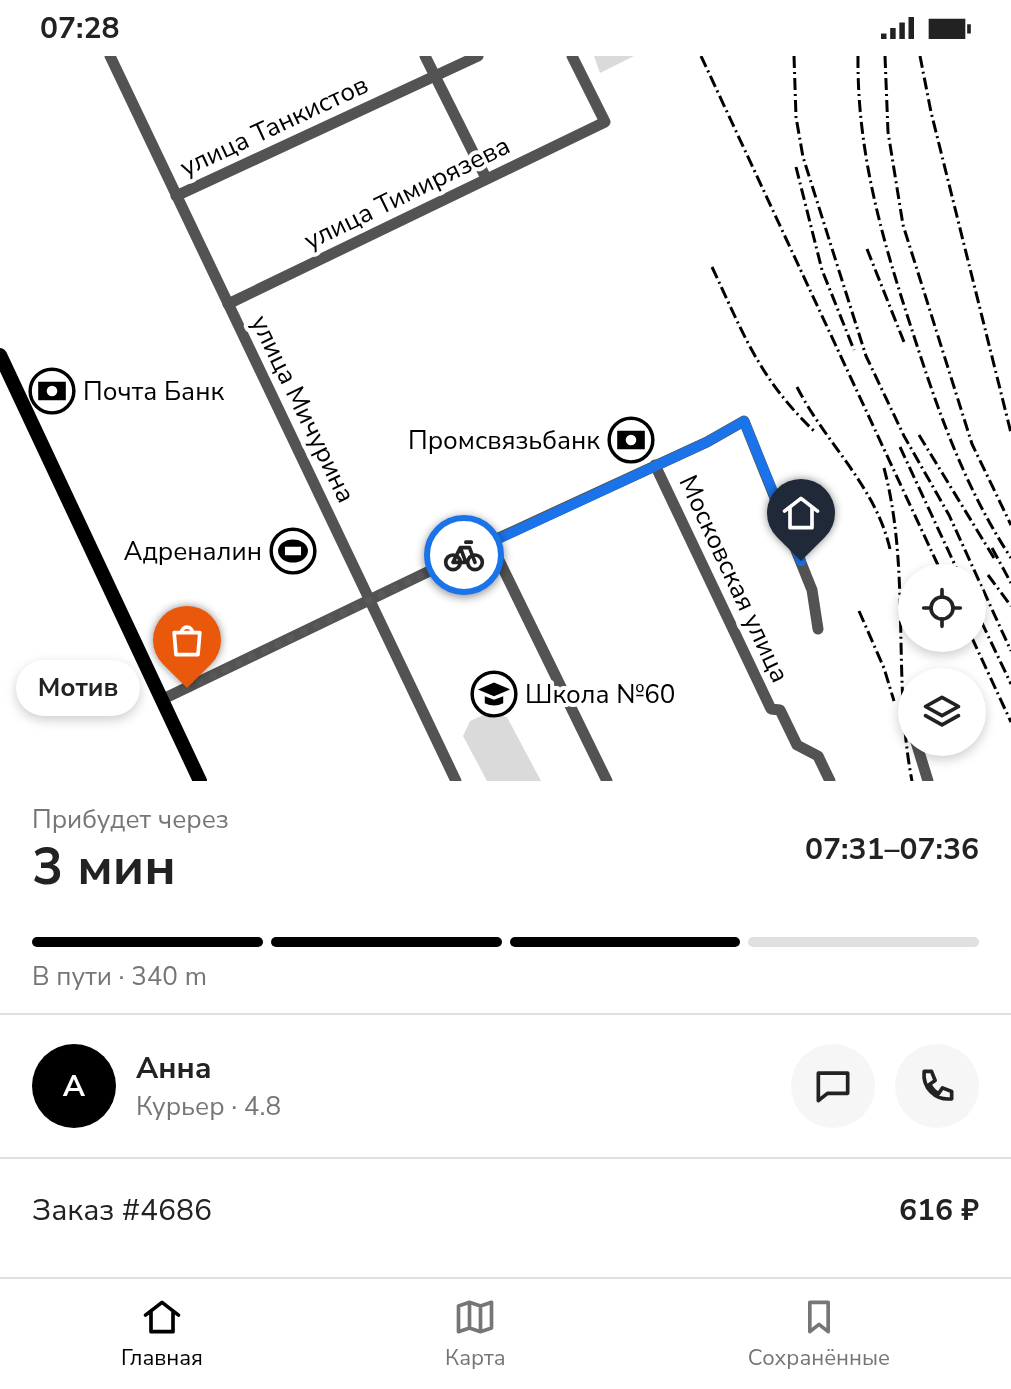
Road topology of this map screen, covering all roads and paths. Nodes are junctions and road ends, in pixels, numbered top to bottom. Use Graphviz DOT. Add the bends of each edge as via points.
graph roads {
  1 [pos="110,56"];
  2 [pos="425,56"];
  3 [pos="478,56"];
  4 [pos="572,56"];
  5 [pos="435,76"];
  6 [pos="486,178"];
  7 [pos="176,196"];
  8 [pos="228,304"];
  9 [pos="0,355"];
  10 [pos="655,465"];
  11 [pos="490,542"];
  12 [pos="372,601"];
  13 [pos="818,629"];
  14 [pos="161,700"];
  15 [pos="920,756"];
  16 [pos="200,781"];
  17 [pos="456,781"];
  18 [pos="607,781"];
  19 [pos="830,781"];
  20 [pos="928,781"];
  1 -- 7 [label="street, улица Мичурина"];
  2 -- 5 [label="street"];
  3 -- 5 [label="street, улица Танкистов"];
  4 -- 6 [label="street, улица Тимирязева" via="605,122"];
  5 -- 6 [label="street"];
  5 -- 7 [label="street, улица Танкистов"];
  6 -- 8 [label="street, улица Тимирязева"];
  7 -- 8 [label="street, улица Мичурина"];
  8 -- 12 [label="street, улица Мичурина"];
  9 -- 14 [label="main road"];
  10 -- 11 [label="street"];
  10 -- 13 [label="street" via="744,421 812,590"];
  10 -- 19 [label="street, Московская улица" via="771,709 780,710 797,745 818,756"];
  11 -- 12 [label="street"];
  11 -- 18 [label="street"];
  12 -- 14 [label="street"];
  12 -- 17 [label="street, улица Мичурина"];
  14 -- 16 [label="main road"];
  15 -- 20 [label="street"];
}
